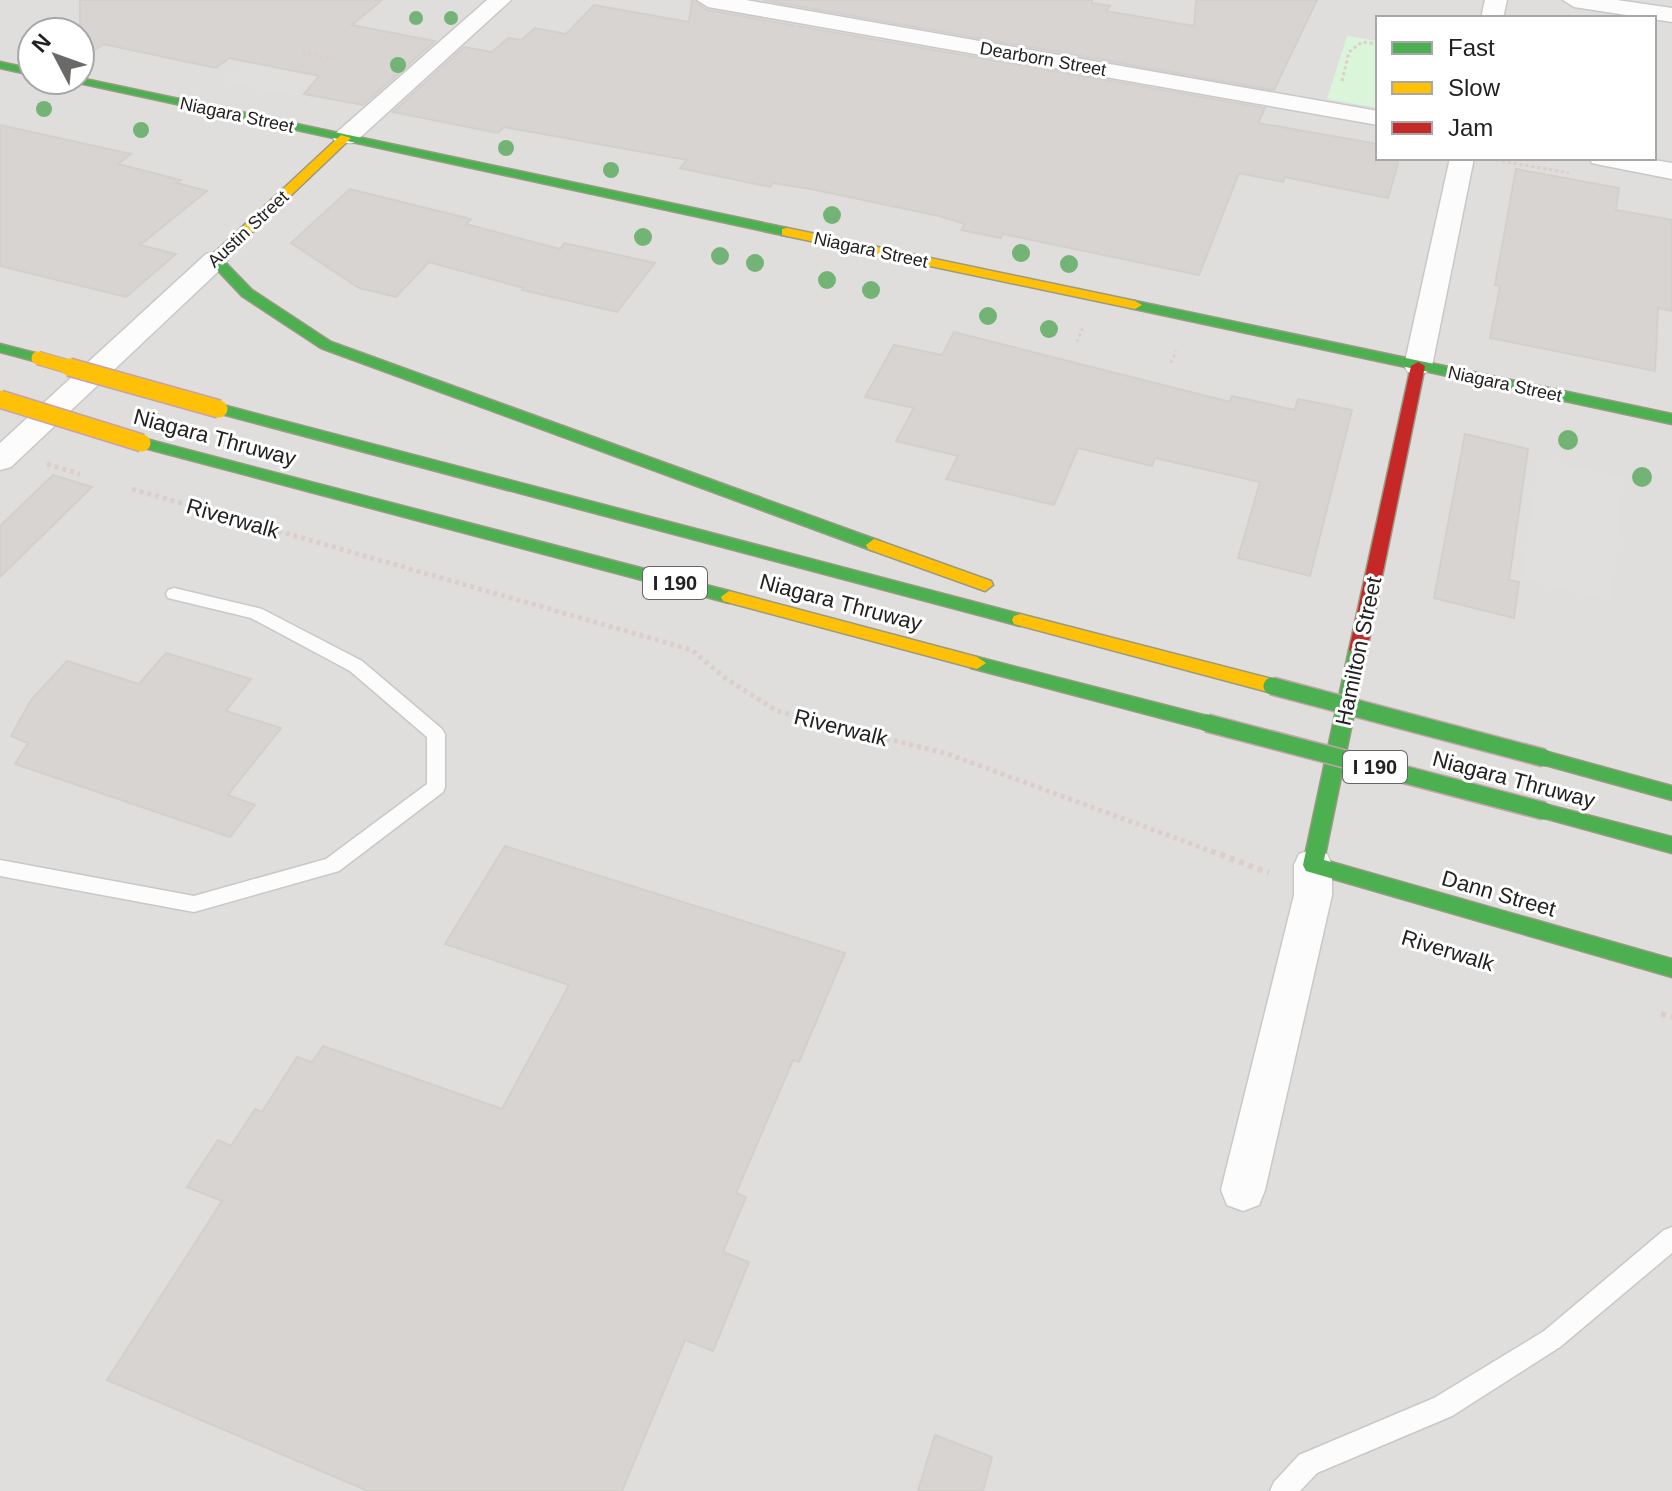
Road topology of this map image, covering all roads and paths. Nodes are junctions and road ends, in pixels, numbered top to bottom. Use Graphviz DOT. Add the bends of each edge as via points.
graph roads {
  1 [pos="500,0"];
  2 [pos="708,0"];
  3 [pos="1574,0"];
  4 [pos="1672,15"];
  5 [pos="1376,44"];
  6 [pos="302,53"];
  7 [pos="335,59"];
  8 [pos="96,85"];
  9 [pos="1349,88"];
  10 [pos="1376,118"];
  11 [pos="345,138"];
  12 [pos="1462,160"];
  13 [pos="1612,160"];
  14 [pos="1672,171"];
  15 [pos="215,260"];
  16 [pos="1082,330"];
  17 [pos="1077,342"];
  18 [pos="0,348"];
  19 [pos="1176,351"];
  20 [pos="1171,363"];
  21 [pos="1418,366"];
  22 [pos="0,399"];
  23 [pos="1672,419"];
  24 [pos="4,457"];
  25 [pos="96,478"];
  26 [pos="126,487"];
  27 [pos="174,594"];
  28 [pos="1009,594"];
  29 [pos="1037,605"];
  30 [pos="1192,665"];
  31 [pos="1672,793"];
  32 [pos="1672,845"];
  33 [pos="0,868"];
  34 [pos="1313,880"];
  35 [pos="1672,968"];
  36 [pos="1657,1013"];
  37 [pos="1672,1017"];
  38 [pos="1243,1190"];
  39 [pos="1672,1238"];
  40 [pos="1283,1491"];
  1 -- 11 [label="street, Austin Street"];
  2 -- 10 [label="street, Dearborn Street"];
  3 -- 4 [label="street"];
  5 -- 9 [label="path" via="1362,42 1349,52 1341,79"];
  6 -- 7 [label="path"];
  8 -- 11 [label="main road, Niagara Street"];
  11 -- 15 [label="main road, Austin Street"];
  11 -- 21 [label="main road, Niagara Street"];
  12 -- 21 [label="street, Hamilton Street"];
  13 -- 14 [label="street"];
  15 -- 24 [label="street, Austin Street"];
  15 -- 28 [label="main road" via="247,293 326,345"];
  16 -- 17 [label="path"];
  18 -- 30 [label="main road, Niagara Thruway / I 190, bridge"];
  19 -- 20 [label="path"];
  21 -- 23 [label="main road, Niagara Street"];
  21 -- 34 [label="main road, Hamilton Street"];
  22 -- 32 [label="main road, Niagara Thruway / I 190, bridge" via="142,443"];
  24 -- 25 [label="path"];
  26 -- 34 [label="path, Riverwalk" via="692,650 777,711 948,754 1269,873"];
  27 -- 33 [label="lane" via="256,613 356,666 436,734 436,787 332,865 194,904"];
  29 -- 30 [label="main road"];
  30 -- 31 [label="main road, Niagara Thruway / I 190, bridge"];
  34 -- 35 [label="main road, Dann Street"];
  34 -- 38 [label="street, Hamilton Street"];
  36 -- 37 [label="path"];
  39 -- 40 [label="lane" via="1552,1339 1443,1407 1308,1464"];
}
